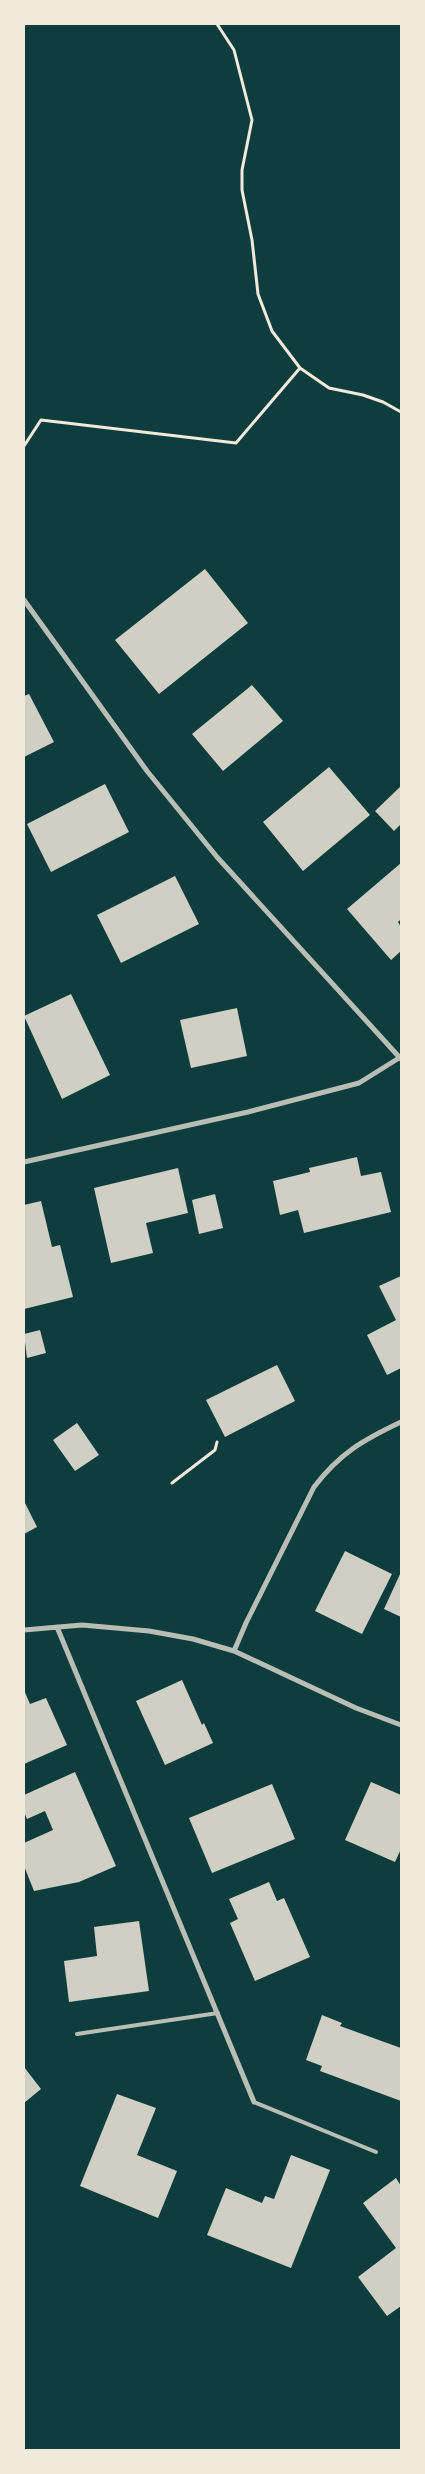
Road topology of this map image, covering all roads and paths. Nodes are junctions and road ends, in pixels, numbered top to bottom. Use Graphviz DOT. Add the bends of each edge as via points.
graph roads {
  1 [pos="217,24"];
  2 [pos="300,368"];
  3 [pos="401,412"];
  4 [pos="24,446"];
  5 [pos="24,600"];
  6 [pos="400,1058"];
  7 [pos="24,1162"];
  8 [pos="401,1422"];
  9 [pos="217,1442"];
  10 [pos="172,1483"];
  11 [pos="57,1627"];
  12 [pos="24,1630"];
  13 [pos="234,1651"];
  14 [pos="401,1726"];
  15 [pos="218,2013"];
  16 [pos="77,2034"];
  17 [pos="254,2102"];
  18 [pos="376,2152"];
  1 -- 2 [label="path" via="234,50 252,120 242,170 242,190 258,294 272,331"];
  2 -- 3 [label="path" via="329,388 384,402"];
  2 -- 4 [label="path" via="236,442 41,420"];
  5 -- 6 [label="street" via="147,771 200,837"];
  6 -- 7 [label="street" via="359,1084"];
  8 -- 13 [label="street" via="344,1454 314,1487"];
  9 -- 10 [label="path" via="215,1450"];
  11 -- 12 [label="street"];
  11 -- 13 [label="street" via="82,1624 148,1631"];
  11 -- 15 [label="street"];
  13 -- 14 [label="street"];
  15 -- 16 [label="lane"];
  15 -- 17 [label="street"];
  17 -- 18 [label="lane"];
}
